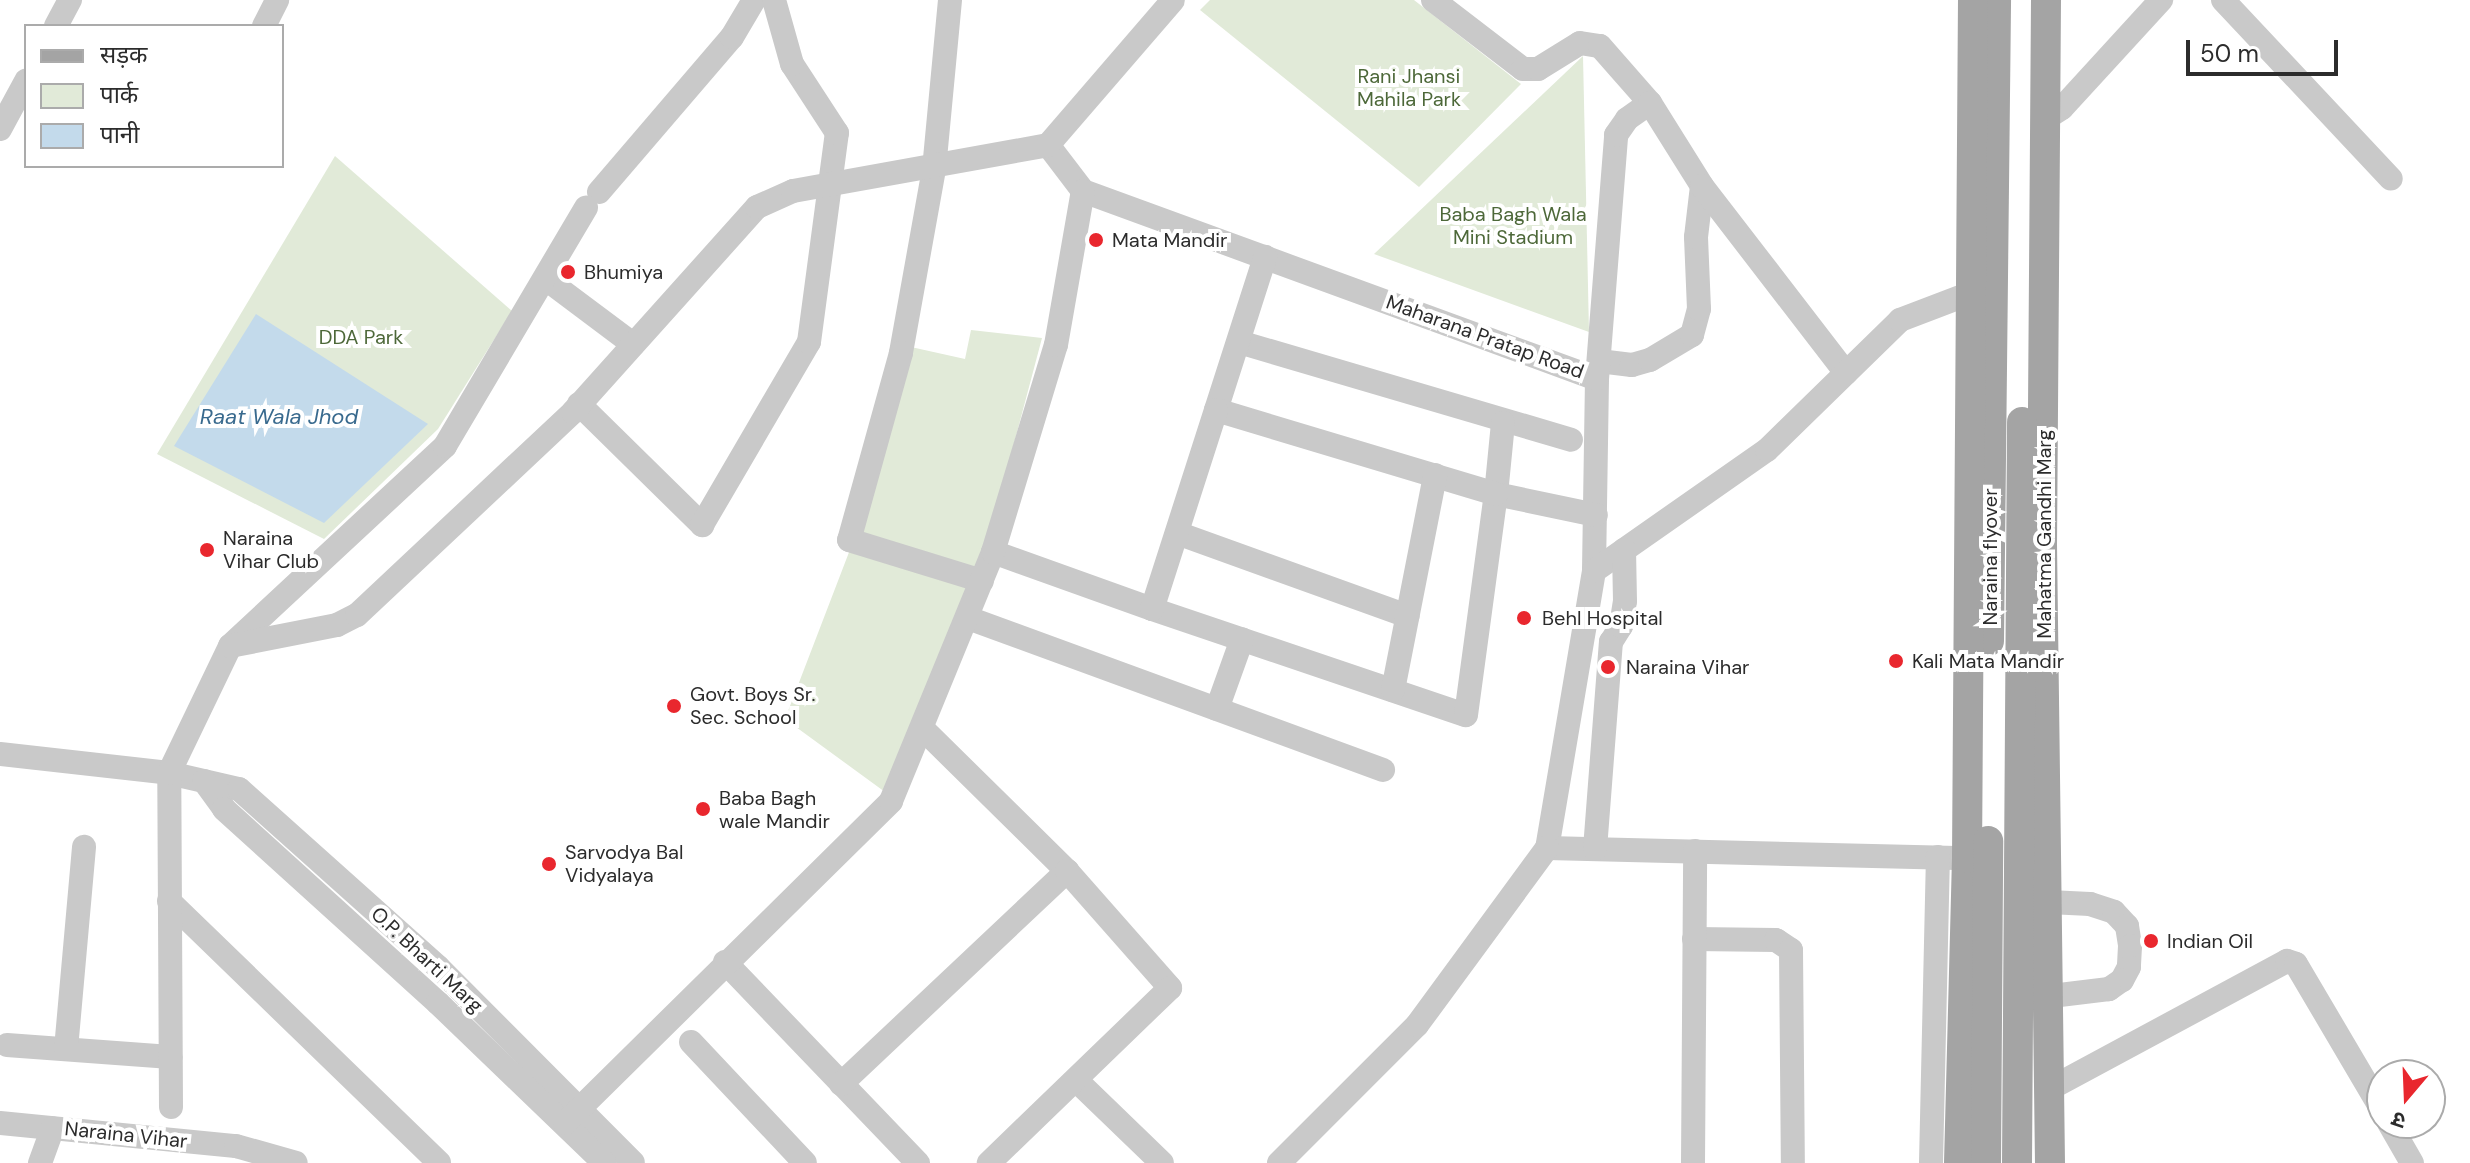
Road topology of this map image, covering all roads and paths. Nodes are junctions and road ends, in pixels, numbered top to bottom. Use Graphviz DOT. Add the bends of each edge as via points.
graph roads {
  1 [pos="70,0"];
  2 [pos="277,0"];
  3 [pos="754,0"];
  4 [pos="774,0"];
  5 [pos="950,0"];
  6 [pos="1173,0"];
  7 [pos="1433,0"];
  8 [pos="1973,0"];
  9 [pos="1996,0"];
  10 [pos="2027,0"];
  11 [pos="2046,0"];
  12 [pos="2161,0"];
  13 [pos="2223,0"];
  14 [pos="57,24"];
  15 [pos="265,24"];
  16 [pos="24,85"];
  17 [pos="1650,103"];
  18 [pos="2045,124"];
  19 [pos="1971,127"];
  20 [pos="0,129"];
  21 [pos="1048,145"];
  22 [pos="934,169"];
  23 [pos="2391,179"];
  24 [pos="834,184"];
  25 [pos="1702,186"];
  26 [pos="1083,191"];
  27 [pos="1265,257"];
  28 [pos="546,279"];
  29 [pos="1968,294"];
  30 [pos="1239,342"];
  31 [pos="633,344"];
  32 [pos="1598,370"];
  33 [pos="1846,373"];
  34 [pos="579,404"];
  35 [pos="1216,410"];
  36 [pos="1503,423"];
  37 [pos="1571,440"];
  38 [pos="1435,475"];
  39 [pos="1496,494"];
  40 [pos="1596,515"];
  41 [pos="1177,533"];
  42 [pos="1624,550"];
  43 [pos="993,552"];
  44 [pos="1594,571"];
  45 [pos="982,581"];
  46 [pos="2043,586"];
  47 [pos="1968,591"];
  48 [pos="1152,609"];
  49 [pos="1408,616"];
  50 [pos="968,618"];
  51 [pos="1242,639"];
  52 [pos="230,646"];
  53 [pos="1393,690"];
  54 [pos="1217,709"];
  55 [pos="924,730"];
  56 [pos="0,754"];
  57 [pos="1383,770"];
  58 [pos="169,773"];
  59 [pos="84,847"];
  60 [pos="1547,848"];
  61 [pos="1595,849"];
  62 [pos="1695,851"];
  63 [pos="1952,857"];
  64 [pos="1067,871"];
  65 [pos="169,901"];
  66 [pos="2049,902"];
  67 [pos="1694,939"];
  68 [pos="725,962"];
  69 [pos="2051,996"];
  70 [pos="691,1042"];
  71 [pos="7,1045"];
  72 [pos="66,1049"];
  73 [pos="171,1057"];
  74 [pos="1077,1081"];
  75 [pos="2366,1083"];
  76 [pos="841,1084"];
  77 [pos="2053,1087"];
  78 [pos="171,1107"];
  79 [pos="572,1115"];
  80 [pos="0,1123"];
  81 [pos="53,1128"];
  82 [pos="2398,1139"];
  83 [pos="184,1152"];
  84 [pos="40,1163"];
  85 [pos="296,1163"];
  86 [pos="439,1163"];
  87 [pos="604,1163"];
  88 [pos="633,1163"];
  89 [pos="805,1163"];
  90 [pos="918,1163"];
  91 [pos="989,1163"];
  92 [pos="1162,1163"];
  93 [pos="1279,1163"];
  94 [pos="1693,1163"];
  95 [pos="1793,1163"];
  96 [pos="1931,1163"];
  97 [pos="1959,1163"];
  98 [pos="1986,1163"];
  99 [pos="2017,1163"];
  100 [pos="2050,1163"];
  101 [pos="2412,1163"];
  1 -- 14 [label="street"];
  2 -- 15 [label="street"];
  3 -- 28 [label="street" via="732,37 592,200"];
  4 -- 24 [label="street" via="792,64 837,133"];
  5 -- 22 [label="street"];
  6 -- 21 [label="street"];
  7 -- 17 [label="street" via="1523,69 1538,69 1580,43 1600,46"];
  8 -- 19 [label="main road"];
  9 -- 98 [label="main road, Naraina flyover"];
  10 -- 99 [label="main road, Naraina flyover"];
  11 -- 18 [label="main road, Mahatma Gandhi Marg"];
  12 -- 18 [label="street"];
  13 -- 23 [label="street"];
  16 -- 20 [label="street"];
  17 -- 25 [label="street"];
  17 -- 32 [label="street" via="1627,119 1616,135"];
  18 -- 19 [label="main road"];
  18 -- 46 [label="main road, Mahatma Gandhi Marg"];
  19 -- 29 [label="main road"];
  21 -- 22 [label="street"];
  21 -- 26 [label="street"];
  22 -- 24 [label="street"];
  22 -- 45 [label="street" via="901,353 849,540"];
  24 -- 31 [label="street" via="793,191 757,207"];
  24 -- 34 [label="street" via="809,342 702,525"];
  25 -- 32 [label="street" via="1696,237 1699,309 1692,335 1650,360"];
  25 -- 33 [label="street"];
  26 -- 27 [label="street, Maharana Pratap Road"];
  26 -- 43 [label="street" via="1056,345"];
  27 -- 30 [label="street"];
  27 -- 32 [label="street, Maharana Pratap Road"];
  28 -- 31 [label="street"];
  28 -- 52 [label="street" via="445,446"];
  29 -- 33 [label="street" via="1900,320"];
  29 -- 47 [label="main road"];
  30 -- 35 [label="street"];
  30 -- 36 [label="street"];
  31 -- 34 [label="street"];
  32 -- 40 [label="street, Maharana Pratap Road"];
  33 -- 42 [label="street" via="1767,450"];
  34 -- 52 [label="street" via="357,615 337,625"];
  35 -- 38 [label="street"];
  35 -- 41 [label="street"];
  36 -- 37 [label="street"];
  36 -- 39 [label="street"];
  38 -- 39 [label="street"];
  38 -- 49 [label="street"];
  39 -- 40 [label="street"];
  39 -- 53 [label="street" via="1466,715"];
  40 -- 44 [label="street, Maharana Pratap Road"];
  41 -- 48 [label="street"];
  41 -- 49 [label="street"];
  42 -- 44 [label="street"];
  42 -- 61 [label="street" via="1625,601 1621,626 1611,642"];
  43 -- 45 [label="street"];
  43 -- 48 [label="street"];
  44 -- 60 [label="street, Maharana Pratap Road"];
  45 -- 50 [label="street"];
  46 -- 47 [label="main road" via="2016,592"];
  46 -- 66 [label="main road, Mahatma Gandhi Marg"];
  47 -- 63 [label="main road"];
  48 -- 51 [label="street"];
  49 -- 53 [label="street"];
  50 -- 54 [label="street"];
  50 -- 55 [label="street"];
  51 -- 53 [label="street"];
  51 -- 54 [label="street"];
  52 -- 58 [label="street"];
  54 -- 57 [label="street"];
  55 -- 64 [label="street"];
  55 -- 68 [label="street" via="891,801"];
  56 -- 58 [label="street, O.P. Bharti Marg"];
  58 -- 65 [label="street"];
  58 -- 79 [label="street, O.P. Bharti Marg" via="239,789 438,967"];
  59 -- 72 [label="street"];
  60 -- 61 [label="street"];
  60 -- 93 [label="street" via="1417,1025"];
  61 -- 62 [label="street"];
  62 -- 63 [label="street"];
  62 -- 67 [label="street"];
  63 -- 96 [label="street"];
  63 -- 97 [label="main road"];
  64 -- 74 [label="street" via="1170,988"];
  64 -- 76 [label="street"];
  65 -- 73 [label="street"];
  65 -- 86 [label="street"];
  66 -- 69 [label="main road, Mahatma Gandhi Marg"];
  66 -- 69 [label="street" via="2114,912 2127,926 2130,946 2129,967 2109,989"];
  67 -- 94 [label="street"];
  67 -- 95 [label="street" via="1776,940 1791,950"];
  68 -- 76 [label="street"];
  68 -- 79 [label="street"];
  69 -- 77 [label="main road, Mahatma Gandhi Marg"];
  70 -- 89 [label="street"];
  71 -- 72 [label="street"];
  72 -- 73 [label="street"];
  73 -- 78 [label="street"];
  74 -- 91 [label="street"];
  74 -- 92 [label="street"];
  75 -- 77 [label="street" via="2296,964 2287,961"];
  76 -- 90 [label="street"];
  77 -- 100 [label="main road, Mahatma Gandhi Marg"];
  79 -- 87 [label="street, O.P. Bharti Marg"];
  79 -- 88 [label="street, O.P. Bharti Marg"];
  80 -- 81 [label="street, Naraina Vihar"];
  81 -- 83 [label="street, Naraina Vihar"];
  81 -- 84 [label="street"];
  82 -- 101 [label="street"];
  83 -- 85 [label="street, Naraina Vihar" via="267,1151"];
}
